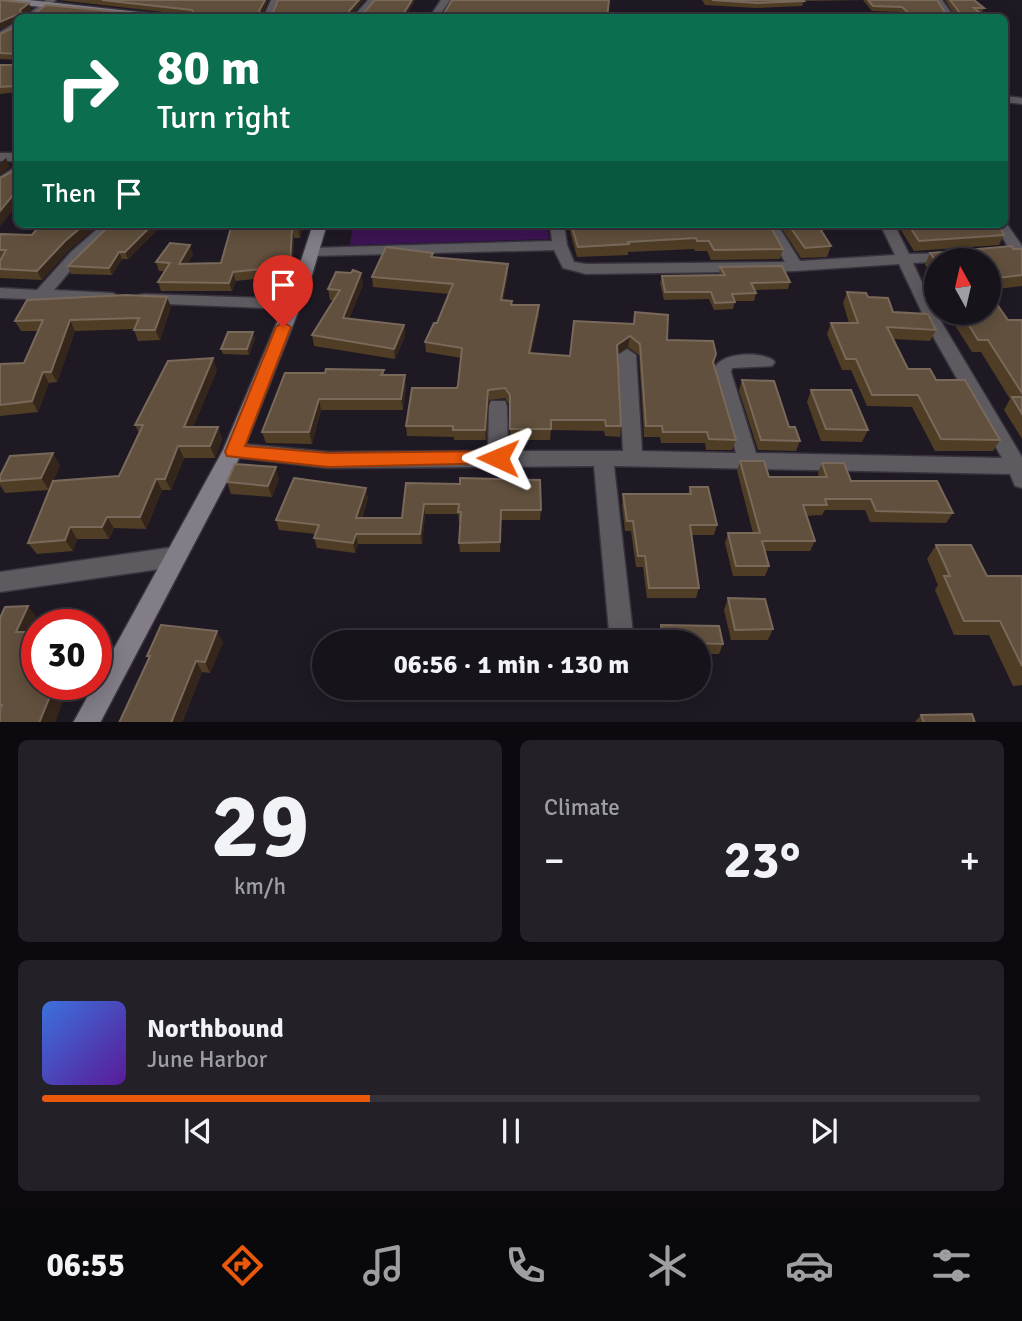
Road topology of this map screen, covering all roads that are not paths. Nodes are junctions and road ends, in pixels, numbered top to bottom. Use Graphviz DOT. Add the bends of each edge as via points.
graph roads {
  1 [pos="1,0"];
  2 [pos="373,0"];
  3 [pos="937,0"];
  4 [pos="49,2"];
  5 [pos="33,14"];
  6 [pos="136,14"];
  7 [pos="360,14"];
  8 [pos="948,14"];
  9 [pos="14,172"];
  10 [pos="0,183"];
  11 [pos="107,228"];
  12 [pos="319,228"];
  13 [pos="558,228"];
  14 [pos="772,228"];
  15 [pos="889,228"];
  16 [pos="1004,228"];
  17 [pos="560,245"];
  18 [pos="311,252"];
  19 [pos="903,259"];
  20 [pos="794,266"];
  21 [pos="41,295"];
  22 [pos="2,297"];
  23 [pos="292,304"];
  24 [pos="627,355"];
  25 [pos="766,362"];
  26 [pos="498,406"];
  27 [pos="233,452"];
  28 [pos="498,458"];
  29 [pos="603,458"];
  30 [pos="633,460"];
  31 [pos="748,460"];
  32 [pos="1020,471"];
  33 [pos="174,557"];
  34 [pos="0,582"];
  35 [pos="622,630"];
  36 [pos="87,722"];
  1 -- 4 [label="street"];
  2 -- 7 [label="street"];
  3 -- 8 [label="street"];
  4 -- 5 [label="street"];
  4 -- 6 [label="street"];
  9 -- 10 [label="street"];
  11 -- 21 [label="street"];
  12 -- 18 [label="street"];
  13 -- 17 [label="street"];
  14 -- 20 [label="street"];
  15 -- 19 [label="street"];
  16 -- 19 [label="street" via="1017,251"];
  17 -- 18 [label="street"];
  17 -- 20 [label="street" via="568,265 574,268"];
  18 -- 23 [label="street"];
  19 -- 20 [label="street"];
  19 -- 32 [label="street" via="943,340"];
  21 -- 22 [label="street"];
  21 -- 23 [label="street"];
  23 -- 27 [label="street"];
  24 -- 30 [label="street"];
  25 -- 31 [label="street" via="728,362 723,366"];
  26 -- 28 [label="street"];
  27 -- 28 [label="street" via="328,460"];
  27 -- 33 [label="street"];
  28 -- 29 [label="street"];
  29 -- 30 [label="street"];
  29 -- 35 [label="street"];
  30 -- 31 [label="street"];
  31 -- 32 [label="street"];
  33 -- 34 [label="street"];
  33 -- 36 [label="street"];
}
